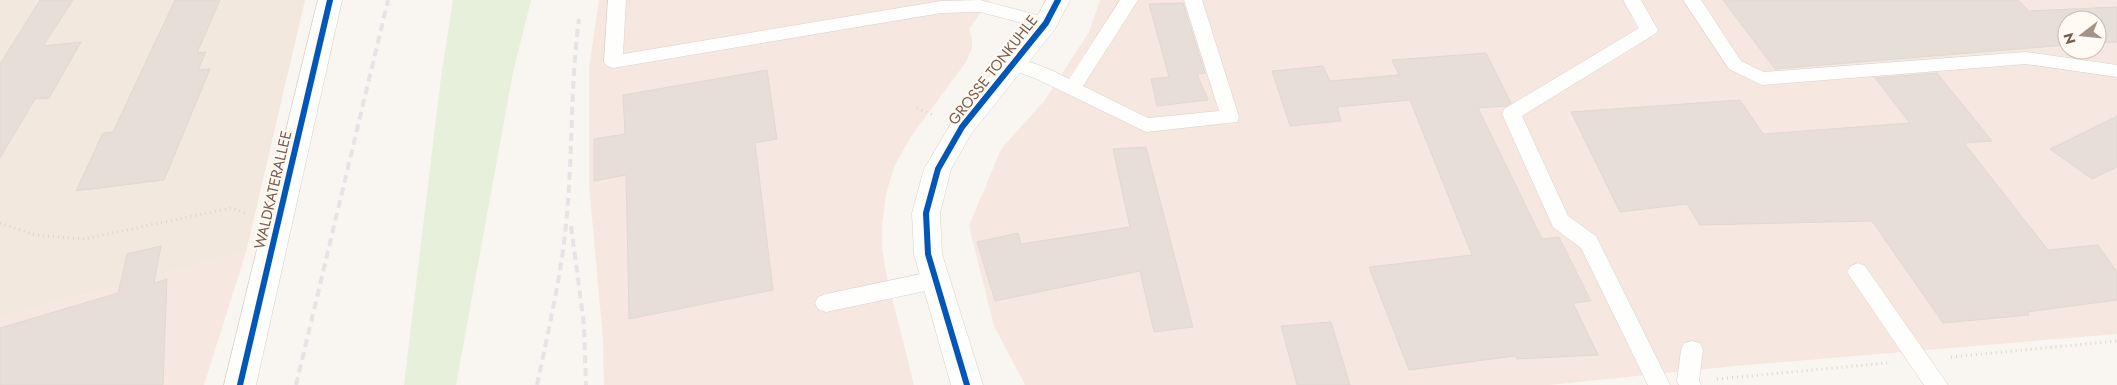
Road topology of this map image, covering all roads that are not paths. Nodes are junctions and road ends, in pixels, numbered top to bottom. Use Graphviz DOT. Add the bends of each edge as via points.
graph roads {
  1 [pos="330,0"];
  2 [pos="618,0"];
  3 [pos="1058,0"];
  4 [pos="1128,0"];
  5 [pos="1193,0"];
  6 [pos="1632,0"];
  7 [pos="1692,0"];
  8 [pos="1046,23"];
  9 [pos="1012,64"];
  10 [pos="2117,71"];
  11 [pos="1072,88"];
  12 [pos="1858,272"];
  13 [pos="935,280"];
  14 [pos="826,303"];
  15 [pos="1692,350"];
  16 [pos="240,385"];
  17 [pos="967,385"];
  18 [pos="1659,385"];
  19 [pos="1690,385"];
  20 [pos="1937,385"];
  1 -- 16 [label="street, WALDKATERALLEE"];
  2 -- 8 [label="lane" via="612,62 941,7 980,6"];
  3 -- 8 [label="street, GROSSE TONKUHLE"];
  4 -- 11 [label="lane"];
  5 -- 11 [label="lane" via="1230,117 1146,125"];
  6 -- 18 [label="lane" via="1649,30 1512,114 1560,221 1589,242"];
  7 -- 10 [label="lane" via="1735,65 1762,79 2026,58"];
  8 -- 9 [label="street, GROSSE TONKUHLE"];
  9 -- 11 [label="lane"];
  9 -- 13 [label="street, GROSSE TONKUHLE" via="962,127 938,169 926,213 928,254"];
  12 -- 20 [label="lane"];
  13 -- 14 [label="lane"];
  13 -- 17 [label="street, GROSSE TONKUHLE"];
  15 -- 19 [label="lane"];
}
